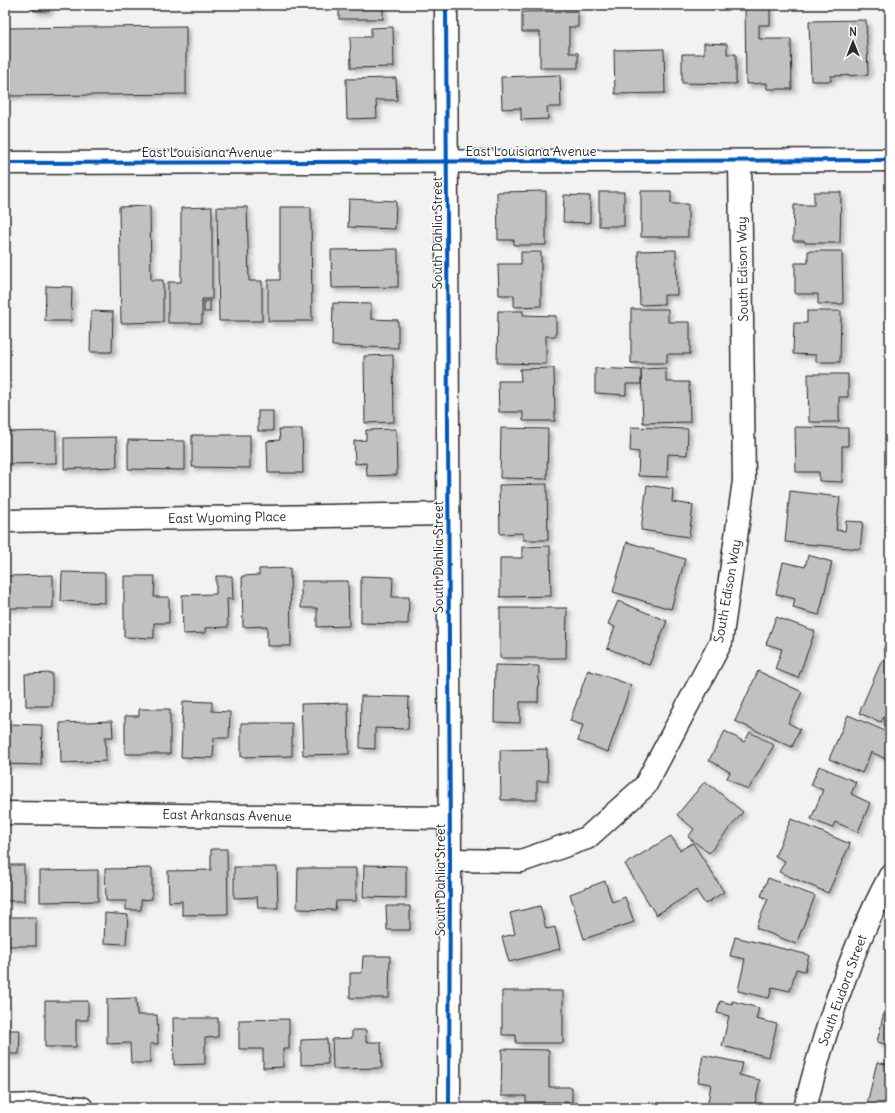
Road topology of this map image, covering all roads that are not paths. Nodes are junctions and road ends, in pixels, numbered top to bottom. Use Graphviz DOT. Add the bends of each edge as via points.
graph roads {
  1 [pos="446,5"];
  2 [pos="890,160"];
  3 [pos="447,161"];
  4 [pos="740,161"];
  5 [pos="5,163"];
  6 [pos="448,514"];
  7 [pos="5,521"];
  8 [pos="5,814"];
  9 [pos="450,818"];
  10 [pos="450,860"];
  11 [pos="890,876"];
  12 [pos="5,1106"];
  13 [pos="82,1108"];
  14 [pos="449,1108"];
  15 [pos="804,1108"];
  1 -- 3 [label="street, South Dahlia Street"];
  2 -- 4 [label="street, East Louisiana Avenue"];
  3 -- 4 [label="street, East Louisiana Avenue"];
  3 -- 5 [label="street, East Louisiana Avenue"];
  3 -- 6 [label="street, South Dahlia Street"];
  4 -- 10 [label="street, South Edison Way" via="744,481 720,642 645,786 587,838 521,860"];
  6 -- 7 [label="street, East Wyoming Place"];
  6 -- 9 [label="street, South Dahlia Street"];
  8 -- 9 [label="street, East Arkansas Avenue"];
  9 -- 10 [label="street, South Dahlia Street"];
  10 -- 14 [label="street, South Dahlia Street"];
  11 -- 15 [label="street, South Eudora Street" via="869,917 832,1010"];
  12 -- 13 [label="street"];
}
